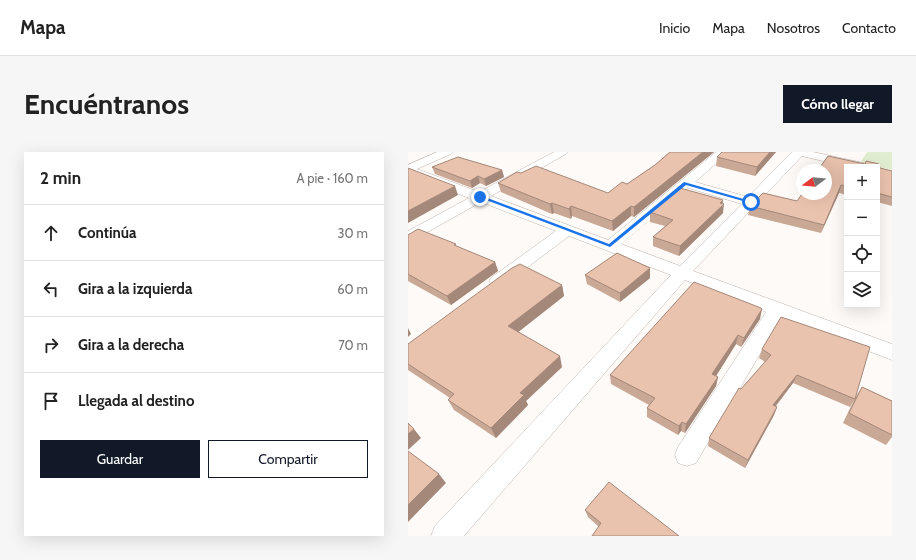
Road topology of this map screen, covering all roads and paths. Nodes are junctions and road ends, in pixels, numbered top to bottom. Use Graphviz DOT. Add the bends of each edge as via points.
graph roads {
  1 [pos="447,152"];
  2 [pos="562,152"];
  3 [pos="723,152"];
  4 [pos="799,152"];
  5 [pos="851,164"];
  6 [pos="408,169"];
  7 [pos="686,183"];
  8 [pos="480,197"];
  9 [pos="751,202"];
  10 [pos="567,230"];
  11 [pos="408,237"];
  12 [pos="610,246"];
  13 [pos="682,273"];
  14 [pos="484,291"];
  15 [pos="777,308"];
  16 [pos="892,352"];
  17 [pos="687,455"];
  18 [pos="445,536"];
  1 -- 6 [label="street"];
  2 -- 8 [label="street"];
  3 -- 7 [label="street"];
  4 -- 5 [label="street"];
  4 -- 9 [label="street"];
  6 -- 8 [label="street"];
  7 -- 9 [label="street"];
  7 -- 12 [label="street"];
  8 -- 10 [label="street"];
  8 -- 11 [label="street"];
  9 -- 13 [label="street"];
  10 -- 12 [label="street"];
  10 -- 14 [label="street"];
  12 -- 13 [label="street"];
  13 -- 15 [label="street"];
  13 -- 18 [label="street"];
  15 -- 16 [label="street"];
  15 -- 17 [label="street"];
}
